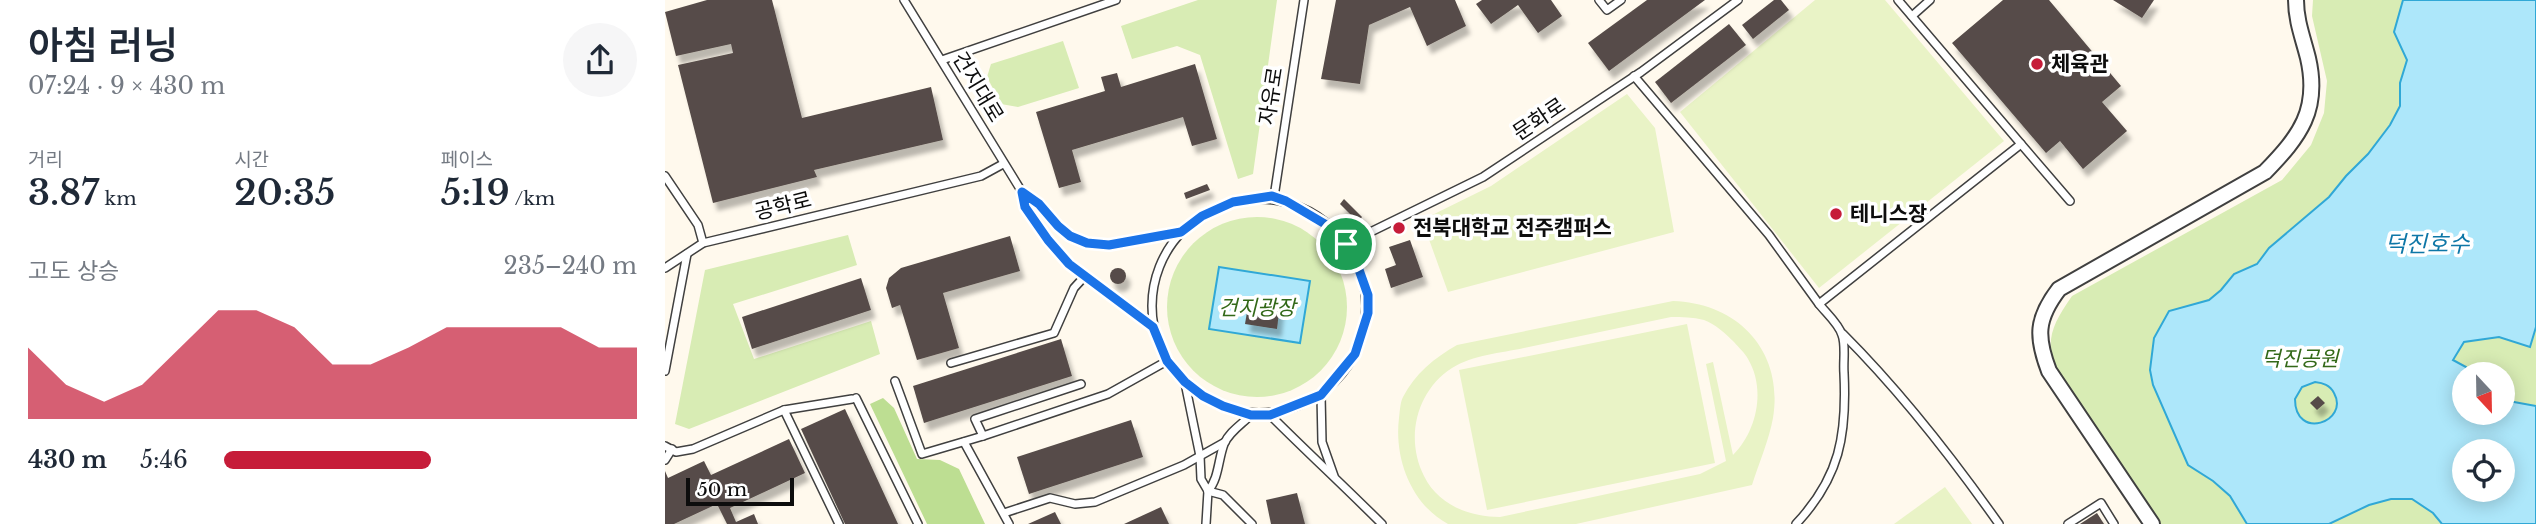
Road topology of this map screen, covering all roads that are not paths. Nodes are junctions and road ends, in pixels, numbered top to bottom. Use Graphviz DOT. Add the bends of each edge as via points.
graph roads {
  1 [pos="904,0"];
  2 [pos="1116,0"];
  3 [pos="1304,0"];
  4 [pos="1599,0"];
  5 [pos="1621,0"];
  6 [pos="1738,0"];
  7 [pos="1898,0"];
  8 [pos="1930,0"];
  9 [pos="2296,0"];
  10 [pos="1912,16"];
  11 [pos="942,60"];
  12 [pos="1634,76"];
  13 [pos="2021,144"];
  14 [pos="1003,164"];
  15 [pos="665,176"];
  16 [pos="1022,192"];
  17 [pos="1274,197"];
  18 [pos="2070,201"];
  19 [pos="1181,232"];
  20 [pos="703,243"];
  21 [pos="1346,244"];
  22 [pos="687,254"];
  23 [pos="665,268"];
  24 [pos="1085,276"];
  25 [pos="1819,304"];
  26 [pos="1153,327"];
  27 [pos="1842,334"];
  28 [pos="1167,361"];
  29 [pos="951,363"];
  30 [pos="665,371"];
  31 [pos="895,381"];
  32 [pos="1185,382"];
  33 [pos="1081,384"];
  34 [pos="1321,395"];
  35 [pos="784,410"];
  36 [pos="1251,415"];
  37 [pos="1270,415"];
  38 [pos="983,436"];
  39 [pos="964,442"];
  40 [pos="1224,442"];
  41 [pos="668,448"];
  42 [pos="1200,456"];
  43 [pos="665,460"];
  44 [pos="1334,476"];
  45 [pos="1208,491"];
  46 [pos="1004,513"];
  47 [pos="839,524"];
  48 [pos="918,524"];
  49 [pos="1009,524"];
  50 [pos="1206,524"];
  51 [pos="1252,524"];
  52 [pos="1382,524"];
  53 [pos="1796,524"];
  54 [pos="1999,524"];
  55 [pos="2068,524"];
  56 [pos="2114,524"];
  57 [pos="2152,524"];
  1 -- 11 [label="lane, 건지대로"];
  2 -- 11 [label="lane"];
  3 -- 17 [label="lane, 자유로"];
  4 -- 5 [label="lane" via="1607,10"];
  6 -- 12 [label="lane, 문화로"];
  7 -- 10 [label="lane"];
  8 -- 10 [label="lane"];
  9 -- 57 [label="street" via="2312,86 2308,115 2291,145 2265,172 2059,289 2040,324 2040,347 2049,371"];
  10 -- 13 [label="lane"];
  11 -- 14 [label="lane, 건지대로"];
  12 -- 21 [label="lane, 문화로" via="1483,177"];
  12 -- 25 [label="lane" via="1769,235"];
  13 -- 18 [label="lane"];
  13 -- 25 [label="lane"];
  14 -- 16 [label="lane, 건지대로"];
  14 -- 20 [label="lane, 공학로" via="981,176"];
  15 -- 20 [label="lane" via="698,225"];
  16 -- 19 [label="lane, 건지대로" via="1070,236 1087,243 1109,245"];
  16 -- 24 [label="lane, 건지대로" via="1025,207 1048,240"];
  17 -- 19 [label="lane" via="1233,202"];
  17 -- 21 [label="lane" via="1330,227"];
  19 -- 26 [label="lane" via="1159,267 1150,296"];
  20 -- 22 [label="lane, 공학로"];
  21 -- 34 [label="lane" via="1368,295 1368,313 1355,354"];
  22 -- 23 [label="lane, 공학로"];
  22 -- 30 [label="lane"];
  24 -- 26 [label="lane, 건지대로"];
  24 -- 29 [label="lane" via="1074,288 1054,333"];
  25 -- 27 [label="lane"];
  26 -- 28 [label="lane"];
  27 -- 53 [label="lane" via="1845,394 1837,463 1820,495"];
  27 -- 54 [label="lane" via="1947,451"];
  28 -- 32 [label="lane"];
  28 -- 38 [label="lane" via="1108,394"];
  31 -- 39 [label="lane" via="922,454"];
  32 -- 36 [label="lane" via="1203,396"];
  32 -- 42 [label="lane"];
  33 -- 38 [label="lane" via="975,419"];
  34 -- 37 [label="lane"];
  34 -- 44 [label="lane" via="1322,442"];
  35 -- 41 [label="lane" via="693,449 676,452"];
  35 -- 47 [label="lane"];
  35 -- 48 [label="lane" via="854,399"];
  36 -- 37 [label="lane"];
  36 -- 40 [label="lane"];
  37 -- 44 [label="lane"];
  38 -- 39 [label="lane"];
  39 -- 46 [label="lane"];
  40 -- 42 [label="lane"];
  40 -- 45 [label="lane" via="1214,485"];
  41 -- 43 [label="lane"];
  42 -- 45 [label="lane" via="1201,479"];
  42 -- 46 [label="lane" via="1095,502 1075,504 1050,498"];
  44 -- 52 [label="lane"];
  45 -- 50 [label="lane"];
  45 -- 51 [label="lane" via="1223,495"];
  46 -- 49 [label="lane"];
  55 -- 56 [label="lane" via="2101,503"];
}
